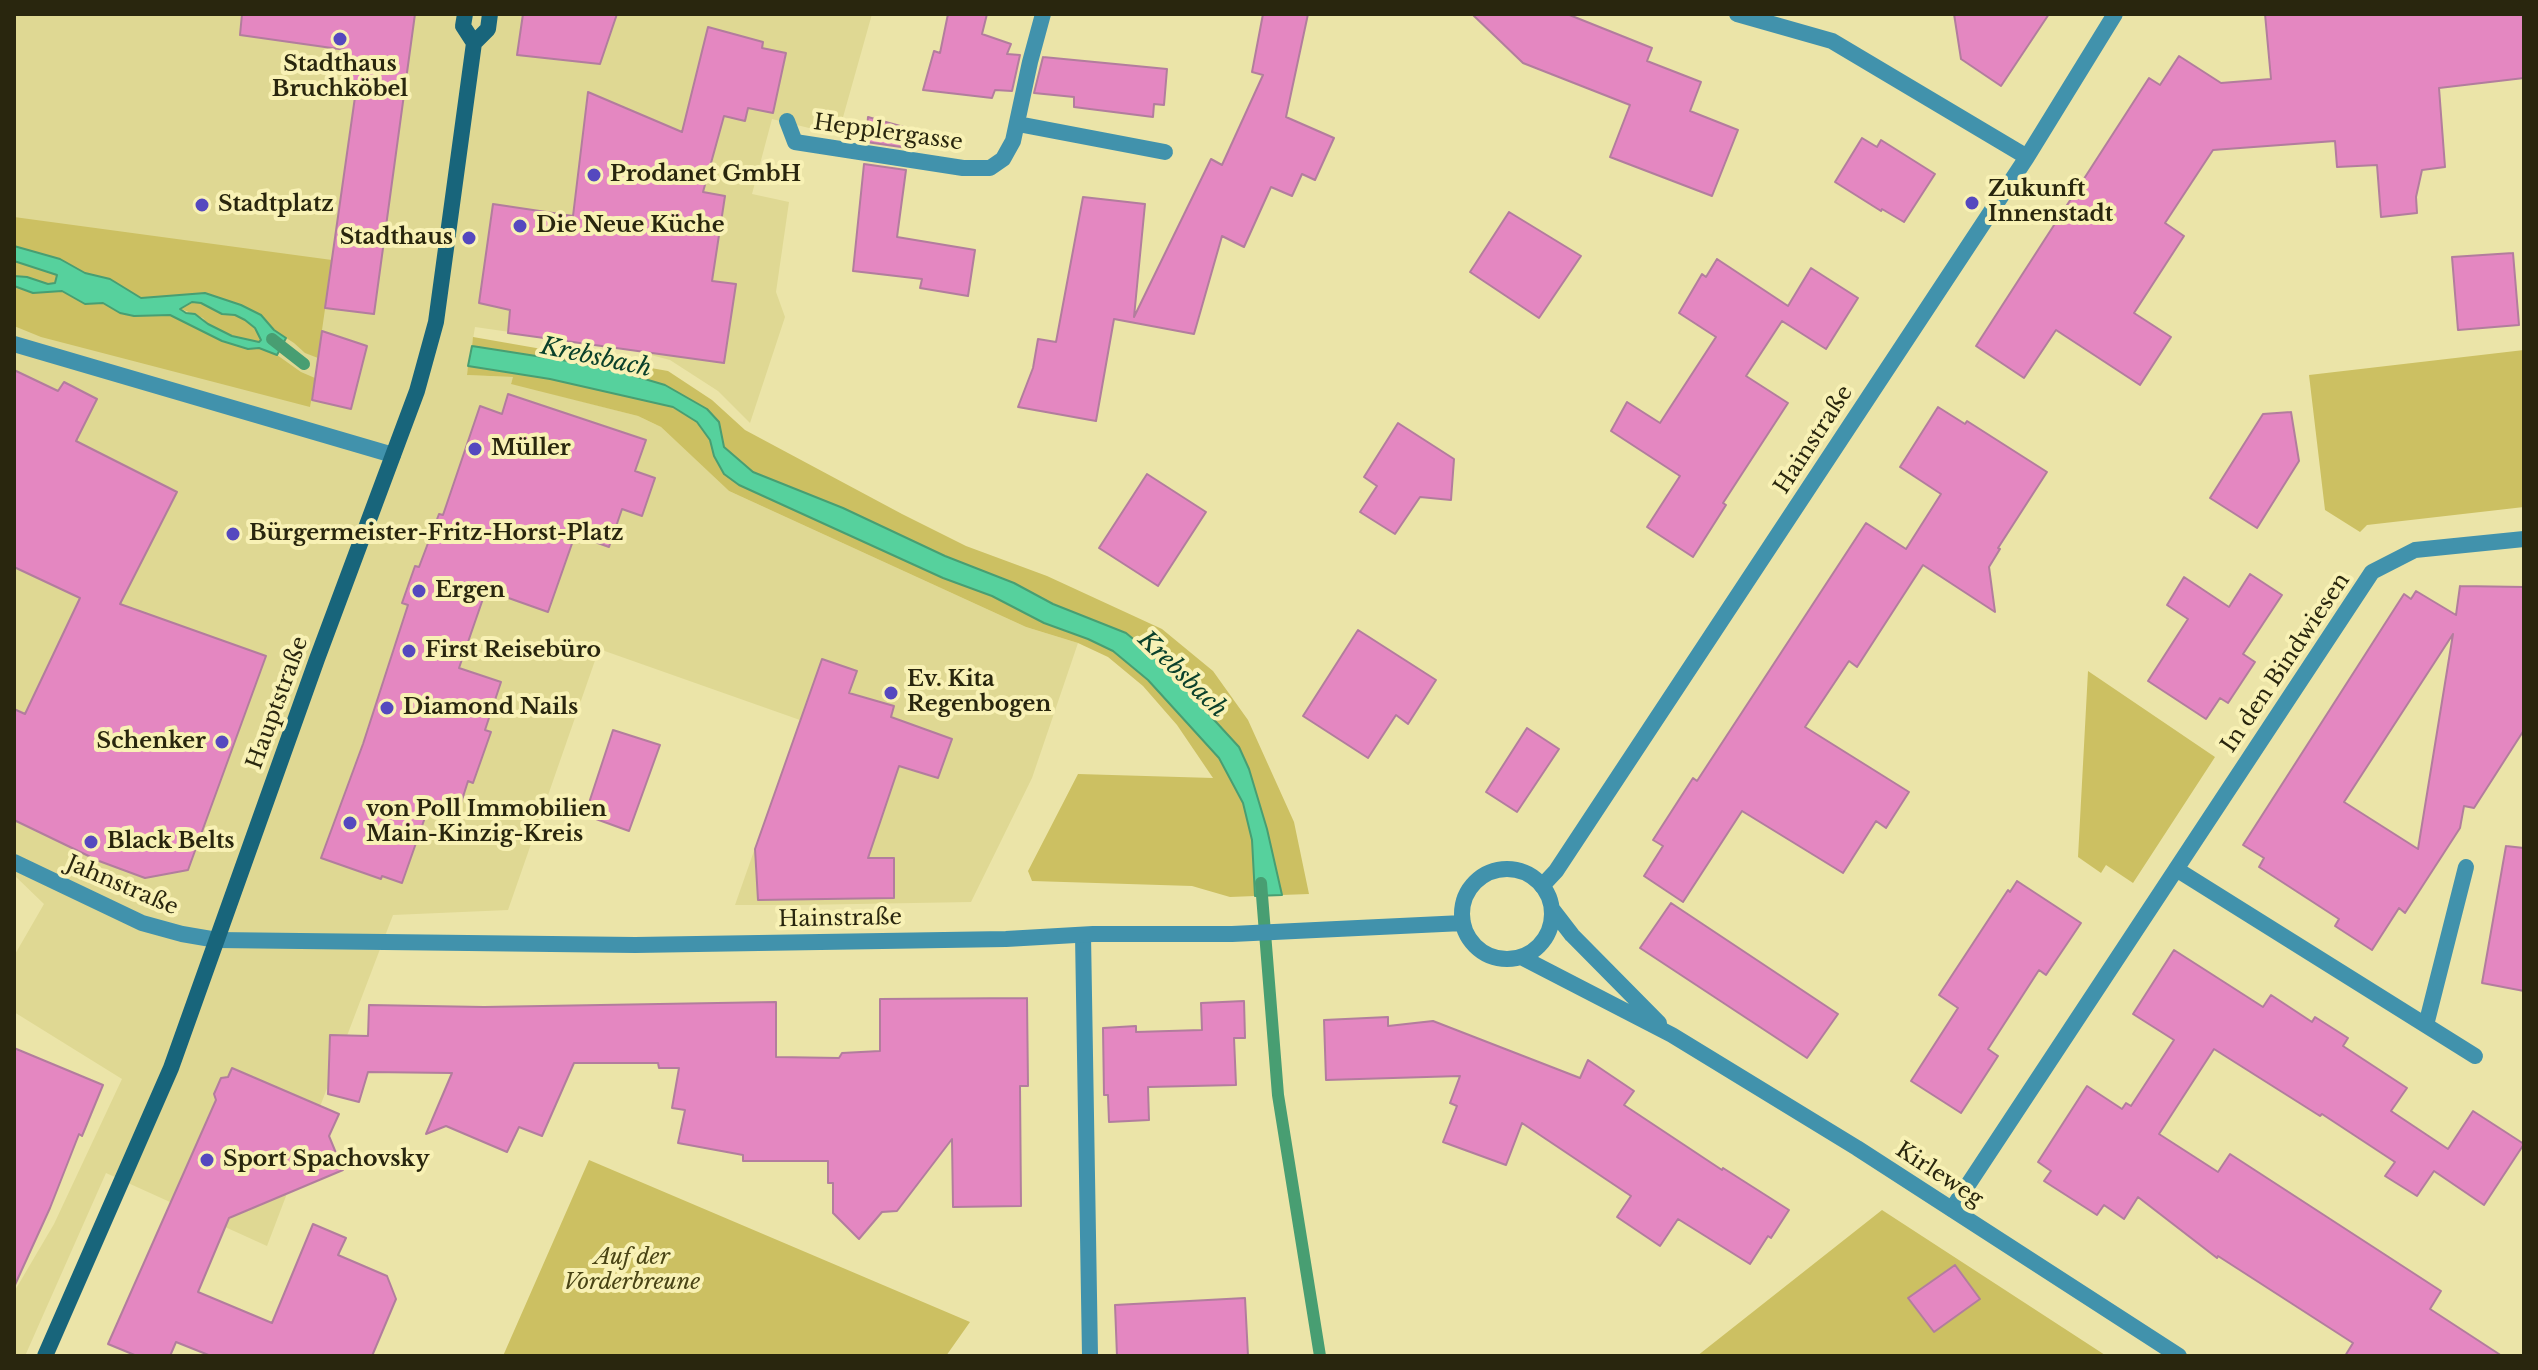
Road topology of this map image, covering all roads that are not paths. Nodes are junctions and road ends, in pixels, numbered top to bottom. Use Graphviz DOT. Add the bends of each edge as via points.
graph roads {
  1 [pos="465,14"];
  2 [pos="490,14"];
  3 [pos="1043,14"];
  4 [pos="1737,14"];
  5 [pos="2115,14"];
  6 [pos="474,43"];
  7 [pos="787,121"];
  8 [pos="1018,124"];
  9 [pos="1165,152"];
  10 [pos="2027,157"];
  11 [pos="14,344"];
  12 [pos="393,455"];
  13 [pos="2524,539"];
  14 [pos="14,862"];
  15 [pos="2466,867"];
  16 [pos="2176,869"];
  17 [pos="1542,886"];
  18 [pos="1552,909"];
  19 [pos="1463,923"];
  20 [pos="1083,935"];
  21 [pos="217,940"];
  22 [pos="1521,957"];
  23 [pos="2426,1025"];
  24 [pos="1672,1035"];
  25 [pos="2475,1056"];
  26 [pos="1952,1209"];
  27 [pos="45,1356"];
  28 [pos="1090,1356"];
  29 [pos="2179,1356"];
  1 -- 6 [label="main road, Hauptstraße" via="463,26"];
  2 -- 6 [label="main road, Hauptstraße" via="488,29"];
  3 -- 8 [label="street, Hepplergasse"];
  4 -- 10 [label="street" via="1832,41"];
  5 -- 10 [label="street, Hainstraße"];
  6 -- 12 [label="main road, Hauptstraße" via="433,332"];
  7 -- 8 [label="street, Hepplergasse" via="795,142 963,168 990,168 1003,159"];
  8 -- 9 [label="street"];
  10 -- 17 [label="street, Hainstraße"];
  11 -- 12 [label="street"];
  12 -- 21 [label="main road, Hauptstraße"];
  13 -- 16 [label="street, In den Bindwiesen" via="2415,550 2372,572"];
  14 -- 21 [label="street, Jahnstraße" via="142,923"];
  15 -- 23 [label="street"];
  16 -- 23 [label="street"];
  16 -- 26 [label="street, In den Bindwiesen"];
  17 -- 18 [label="street"];
  17 -- 19 [label="street" via="1513,869 1480,877 1463,906"];
  18 -- 22 [label="street" via="1550,930 1539,947"];
  18 -- 24 [label="street, Kirleweg"];
  19 -- 20 [label="street, Hainstraße" via="1311,932"];
  19 -- 22 [label="street" via="1470,940 1484,953 1502,959"];
  20 -- 21 [label="street, Hainstraße" via="635,945"];
  20 -- 28 [label="street"];
  21 -- 27 [label="main road, Hauptstraße" via="171,1068"];
  22 -- 24 [label="street, Kirleweg"];
  23 -- 25 [label="street"];
  24 -- 26 [label="street, Kirleweg"];
  26 -- 29 [label="street, Kirleweg"];
}
